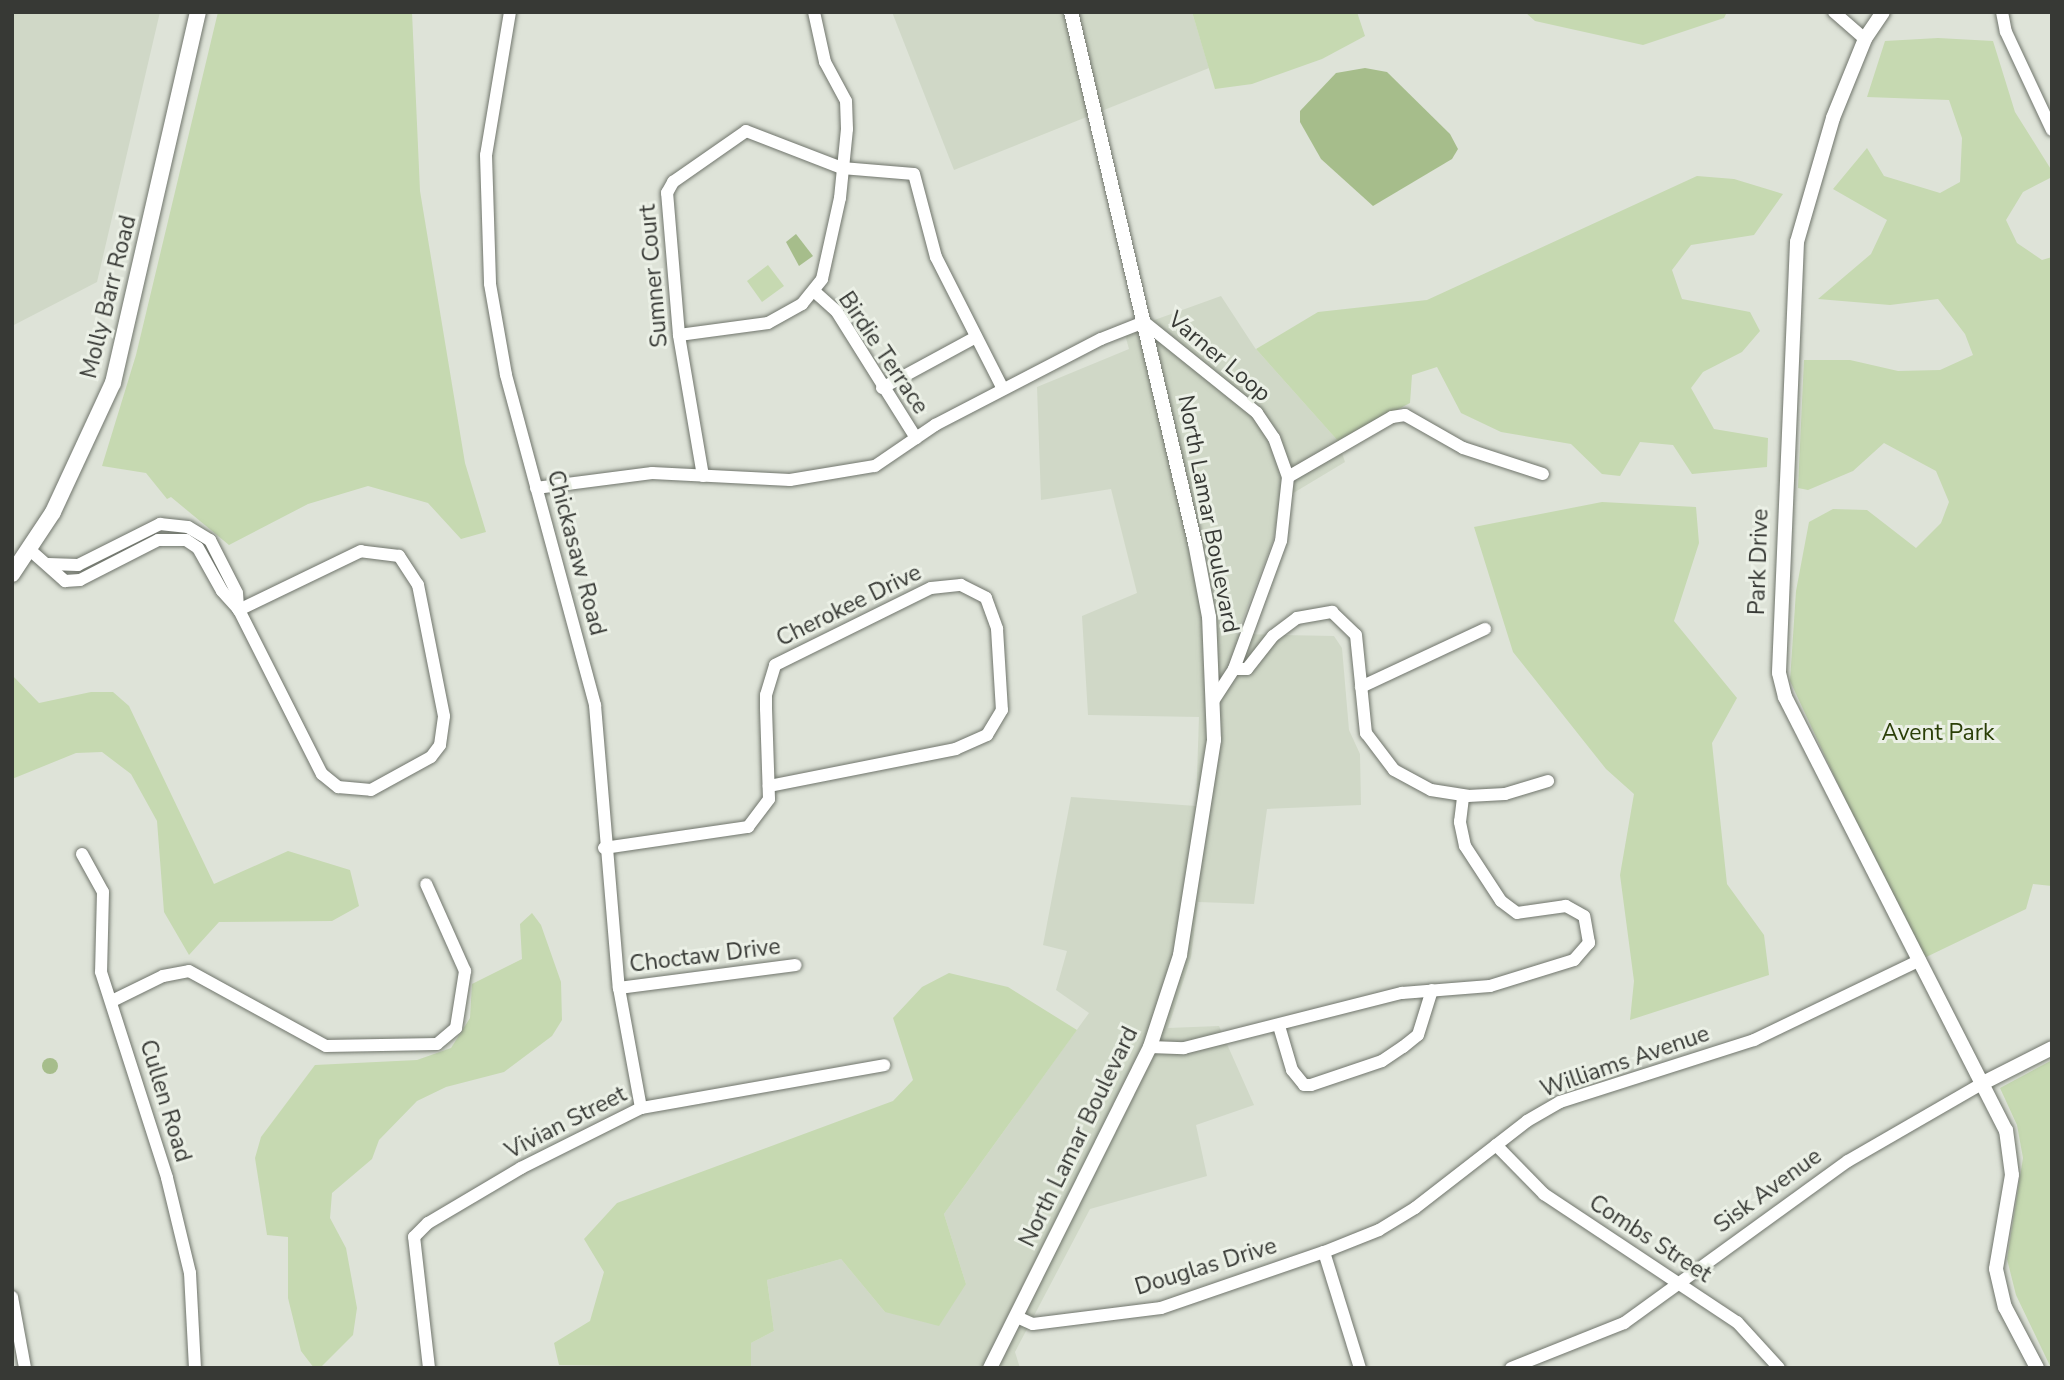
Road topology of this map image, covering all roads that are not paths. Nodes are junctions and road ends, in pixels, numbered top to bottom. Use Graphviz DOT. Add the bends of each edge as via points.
graph roads {
  1 [pos="198,12"];
  2 [pos="510,12"];
  3 [pos="814,12"];
  4 [pos="1071,12"];
  5 [pos="1834,12"];
  6 [pos="1883,12"];
  7 [pos="2003,12"];
  8 [pos="1865,39"];
  9 [pos="2052,130"];
  10 [pos="842,168"];
  11 [pos="815,292"];
  12 [pos="1144,322"];
  13 [pos="679,335"];
  14 [pos="976,337"];
  15 [pos="882,388"];
  16 [pos="1003,389"];
  17 [pos="916,438"];
  18 [pos="1543,474"];
  19 [pos="704,477"];
  20 [pos="1288,477"];
  21 [pos="536,488"];
  22 [pos="30,550"];
  23 [pos="12,574"];
  24 [pos="239,610"];
  25 [pos="1485,629"];
  26 [pos="1234,669"];
  27 [pos="1361,687"];
  28 [pos="1214,700"];
  29 [pos="1548,782"];
  30 [pos="769,786"];
  31 [pos="1463,796"];
  32 [pos="604,848"];
  33 [pos="82,854"];
  34 [pos="426,884"];
  35 [pos="1920,960"];
  36 [pos="796,965"];
  37 [pos="620,988"];
  38 [pos="1432,990"];
  39 [pos="112,1001"];
  40 [pos="1279,1026"];
  41 [pos="1150,1047"];
  42 [pos="2052,1048"];
  43 [pos="884,1065"];
  44 [pos="1983,1083"];
  45 [pos="641,1108"];
  46 [pos="1496,1145"];
  47 [pos="1324,1252"];
  48 [pos="1681,1284"];
  49 [pos="12,1297"];
  50 [pos="1017,1317"];
  51 [pos="26,1368"];
  52 [pos="195,1368"];
  53 [pos="429,1368"];
  54 [pos="990,1368"];
  55 [pos="1360,1368"];
  56 [pos="1511,1368"];
  57 [pos="1779,1368"];
  58 [pos="2037,1368"];
  1 -- 22 [label="main road, Molly Barr Road" via="113,383 89,442"];
  2 -- 21 [label="street, Chickasaw Road" via="486,155 485,218 490,284 506,375"];
  3 -- 10 [label="street" via="825,62 846,101"];
  4 -- 12 [label="street, North Lamar Boulevard"];
  5 -- 8 [label="street"];
  6 -- 8 [label="street, Park Drive"];
  7 -- 9 [label="street" via="2006,32"];
  8 -- 35 [label="street, Park Drive" via="1814,175 1797,242 1779,673 1785,697"];
  10 -- 11 [label="street" via="828,260"];
  10 -- 13 [label="street, Sumner Court" via="751,130 733,136 673,182 667,193"];
  10 -- 14 [label="street" via="914,174 936,257"];
  11 -- 13 [label="street" via="768,323"];
  11 -- 15 [label="street, Birdie Terrace" via="836,312"];
  12 -- 16 [label="street"];
  12 -- 20 [label="street, Varner Loop" via="1257,413 1274,438"];
  12 -- 28 [label="street, North Lamar Boulevard" via="1209,617"];
  13 -- 19 [label="street, Sumner Court"];
  14 -- 15 [label="street"];
  14 -- 16 [label="street"];
  15 -- 17 [label="street, Birdie Terrace"];
  16 -- 17 [label="street"];
  17 -- 19 [label="street" via="890,459 853,472 790,480"];
  18 -- 20 [label="street" via="1463,448 1405,415 1392,417"];
  19 -- 21 [label="street" via="604,476"];
  20 -- 26 [label="street, Varner Loop" via="1281,541"];
  21 -- 32 [label="street, Chickasaw Road" via="595,705"];
  22 -- 23 [label="main road, Molly Barr Road"];
  22 -- 24 [label="street" via="65,581 80,580 158,540 186,540 198,548 222,591"];
  24 -- 24 [label="street" via="329,782 348,790 372,790 431,757 440,745 444,716 418,585 398,556 361,551"];
  25 -- 27 [label="street"];
  26 -- 27 [label="street" via="1247,668 1286,624 1308,613 1332,612 1356,635"];
  26 -- 28 [label="street, Varner Loop"];
  27 -- 31 [label="street" via="1366,733 1382,759 1406,779"];
  28 -- 41 [label="street, North Lamar Boulevard" via="1214,740 1190,904 1180,955"];
  29 -- 31 [label="street" via="1504,794"];
  30 -- 30 [label="street, Cherokee Drive" via="956,749 987,735 1002,710 997,629 986,598 961,584 931,588 775,665 767,685"];
  30 -- 32 [label="street, Cherokee Drive" via="763,813 748,827"];
  31 -- 38 [label="street" via="1460,822 1465,846 1501,901 1525,914 1574,909 1588,923 1588,943 1574,960 1548,970 1490,986"];
  32 -- 37 [label="street, Chickasaw Road"];
  33 -- 39 [label="street, Cullen Road" via="103,892 98,946 101,972"];
  34 -- 39 [label="street" via="465,971 456,1028 437,1045 326,1046 189,971 163,976"];
  35 -- 44 [label="street, Park Drive"];
  35 -- 46 [label="street, Williams Avenue" via="1754,1040 1560,1102"];
  36 -- 37 [label="street, Choctaw Drive"];
  37 -- 45 [label="street, Chickasaw Road"];
  38 -- 40 [label="street" via="1361,1002"];
  38 -- 40 [label="street" via="1418,1035 1404,1047 1382,1061 1311,1085 1304,1085 1292,1070"];
  39 -- 52 [label="street, Cullen Road" via="167,1178 190,1273"];
  40 -- 41 [label="street" via="1170,1051"];
  41 -- 50 [label="street, North Lamar Boulevard"];
  42 -- 44 [label="street, Sisk Avenue"];
  43 -- 45 [label="street, Vivian Street"];
  44 -- 48 [label="street, Sisk Avenue" via="1848,1161"];
  44 -- 58 [label="street, Park Drive" via="2006,1130 2011,1155 1996,1269 2006,1307"];
  45 -- 53 [label="street, Vivian Street" via="521,1168 417,1233"];
  46 -- 47 [label="street, Williams Avenue" via="1415,1208 1379,1230"];
  46 -- 48 [label="street, Combs Street" via="1544,1194"];
  47 -- 50 [label="street, Douglas Drive" via="1161,1308 1033,1324"];
  47 -- 55 [label="street"];
  48 -- 56 [label="street, Sisk Avenue" via="1611,1330"];
  48 -- 57 [label="street, Combs Street" via="1737,1322"];
  49 -- 51 [label="street"];
  50 -- 54 [label="street, North Lamar Boulevard"];
}
